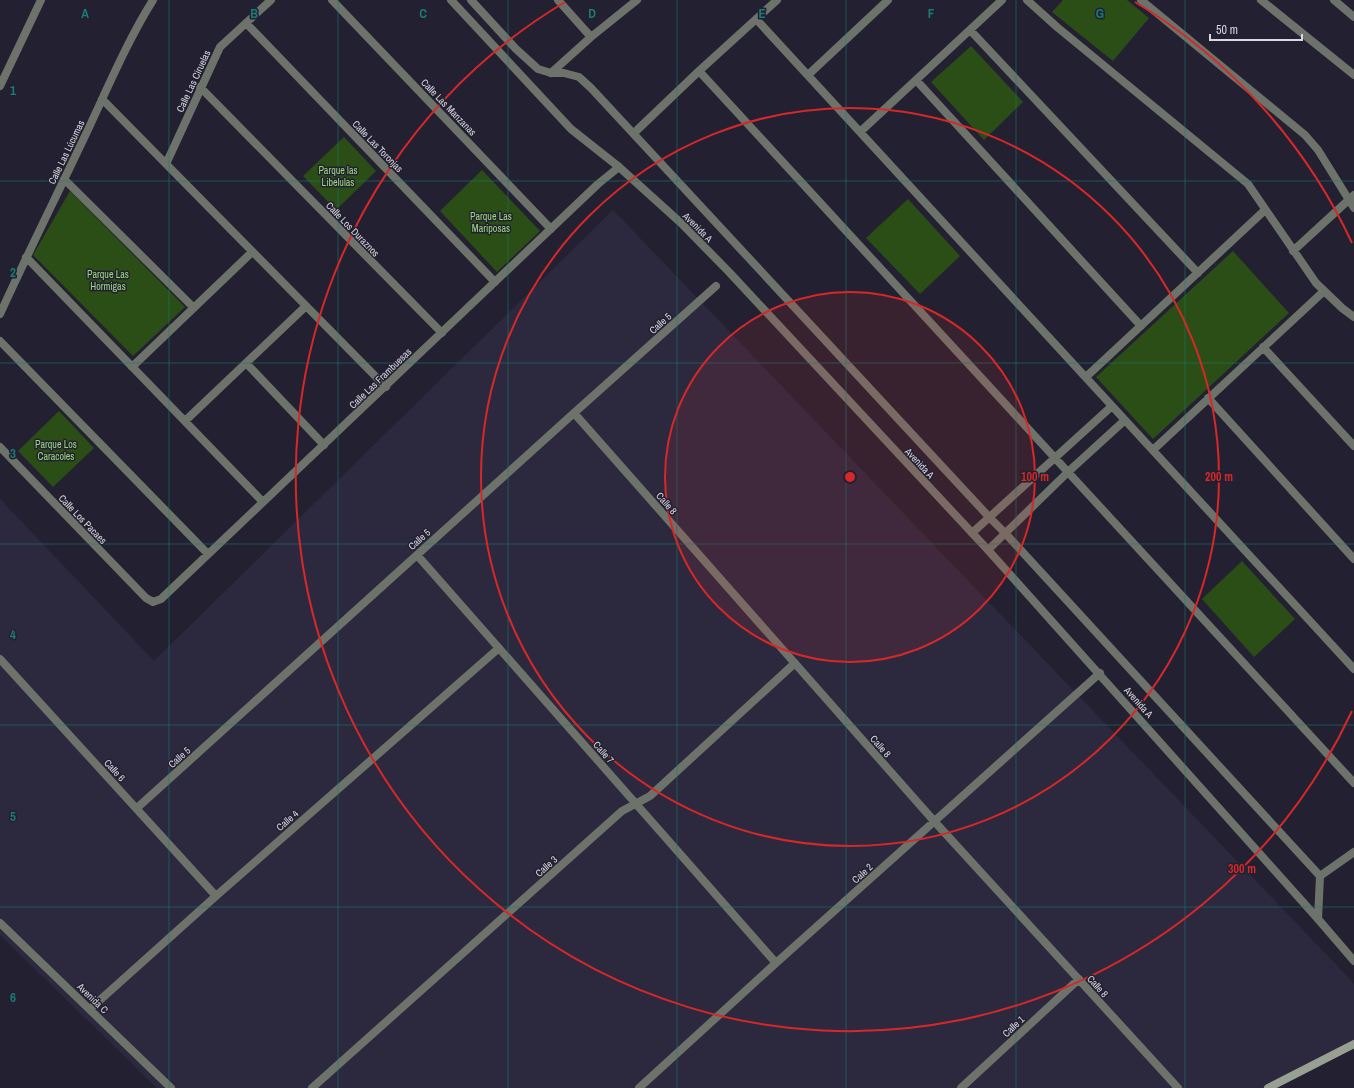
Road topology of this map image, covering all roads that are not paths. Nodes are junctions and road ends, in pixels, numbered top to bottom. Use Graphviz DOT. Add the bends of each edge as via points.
graph roads {
  1 [pos="40,0"];
  2 [pos="153,0"];
  3 [pos="270,0"];
  4 [pos="332,0"];
  5 [pos="451,0"];
  6 [pos="471,0"];
  7 [pos="558,0"];
  8 [pos="637,0"];
  9 [pos="777,0"];
  10 [pos="888,0"];
  11 [pos="1002,0"];
  12 [pos="1027,0"];
  13 [pos="1141,0"];
  14 [pos="1261,0"];
  15 [pos="1334,0"];
  16 [pos="1354,17"];
  17 [pos="756,19"];
  18 [pos="246,23"];
  19 [pos="970,30"];
  20 [pos="591,37"];
  21 [pos="699,71"];
  22 [pos="551,73"];
  23 [pos="808,75"];
  24 [pos="1354,75"];
  25 [pos="916,80"];
  26 [pos="0,86"];
  27 [pos="200,87"];
  28 [pos="102,99"];
  29 [pos="860,132"];
  30 [pos="634,133"];
  31 [pos="166,164"];
  32 [pos="619,167"];
  33 [pos="64,179"];
  34 [pos="1352,197"];
  35 [pos="1354,208"];
  36 [pos="1265,210"];
  37 [pos="551,229"];
  38 [pos="1293,251"];
  39 [pos="252,252"];
  40 [pos="26,257"];
  41 [pos="1198,273"];
  42 [pos="495,282"];
  43 [pos="716,286"];
  44 [pos="1324,291"];
  45 [pos="306,306"];
  46 [pos="194,308"];
  47 [pos="0,314"];
  48 [pos="1354,317"];
  49 [pos="1141,326"];
  50 [pos="442,333"];
  51 [pos="0,341"];
  52 [pos="1263,347"];
  53 [pos="246,363"];
  54 [pos="132,367"];
  55 [pos="1086,377"];
  56 [pos="386,387"];
  57 [pos="1208,398"];
  58 [pos="1112,406"];
  59 [pos="574,413"];
  60 [pos="1125,420"];
  61 [pos="184,421"];
  62 [pos="324,445"];
  63 [pos="1354,446"];
  64 [pos="0,447"];
  65 [pos="1153,450"];
  66 [pos="1055,458"];
  67 [pos="1068,472"];
  68 [pos="263,502"];
  69 [pos="990,518"];
  70 [pos="972,533"];
  71 [pos="1005,533"];
  72 [pos="988,550"];
  73 [pos="208,554"];
  74 [pos="417,555"];
  75 [pos="1354,559"];
  76 [pos="153,602"];
  77 [pos="499,648"];
  78 [pos="0,659"];
  79 [pos="795,663"];
  80 [pos="1353,665"];
  81 [pos="1100,673"];
  82 [pos="1354,783"];
  83 [pos="636,804"];
  84 [pos="137,808"];
  85 [pos="934,821"];
  86 [pos="1354,852"];
  87 [pos="1320,876"];
  88 [pos="216,896"];
  89 [pos="1318,919"];
  90 [pos="0,923"];
  91 [pos="1354,961"];
  92 [pos="776,963"];
  93 [pos="1079,979"];
  94 [pos="90,1009"];
  95 [pos="1354,1044"];
  96 [pos="171,1088"];
  97 [pos="312,1088"];
  98 [pos="639,1088"];
  99 [pos="961,1088"];
  100 [pos="1178,1088"];
  101 [pos="1268,1088"];
  1 -- 26 [label="street"];
  2 -- 28 [label="street, Calle Las Lúcumas" via="137,26"];
  3 -- 18 [label="street, Calle Las Ciruelas"];
  4 -- 37 [label="street, Calle Las Manzanas"];
  5 -- 32 [label="street, Avenida A" via="571,128"];
  6 -- 22 [label="street, Avenida A" via="530,63"];
  7 -- 20 [label="street"];
  8 -- 20 [label="street"];
  9 -- 17 [label="street"];
  10 -- 23 [label="street"];
  11 -- 19 [label="street"];
  12 -- 36 [label="street" via="1056,27 1248,184"];
  13 -- 34 [label="street" via="1305,135"];
  14 -- 24 [label="street"];
  15 -- 16 [label="street"];
  17 -- 21 [label="street"];
  17 -- 23 [label="street"];
  18 -- 27 [label="street, Calle Las Ciruelas" via="220,47"];
  18 -- 42 [label="street, Calle Las Toronjas"];
  19 -- 25 [label="street"];
  19 -- 41 [label="street"];
  20 -- 22 [label="street"];
  21 -- 30 [label="street"];
  21 -- 66 [label="street"];
  22 -- 30 [label="street, Avenida A" via="579,77"];
  23 -- 29 [label="street"];
  25 -- 29 [label="street"];
  25 -- 49 [label="street"];
  27 -- 31 [label="street, Calle Las Ciruelas"];
  27 -- 50 [label="street, Calle Los Duraznos"];
  28 -- 31 [label="street"];
  28 -- 33 [label="street, Calle Las Lúcumas"];
  29 -- 55 [label="street"];
  30 -- 69 [label="street, Avenida A"];
  31 -- 39 [label="street"];
  32 -- 37 [label="street, Calle Las Frambuesas"];
  32 -- 70 [label="street, Avenida A" via="681,223 729,272"];
  33 -- 40 [label="street, Calle Las Lúcumas"];
  33 -- 46 [label="street"];
  34 -- 35 [label="street"];
  34 -- 38 [label="street"];
  36 -- 38 [label="street"];
  36 -- 41 [label="street"];
  37 -- 42 [label="street, Calle Las Frambuesas"];
  38 -- 44 [label="street"];
  39 -- 45 [label="street"];
  39 -- 46 [label="street"];
  40 -- 47 [label="street, Calle Las Lúcumas"];
  40 -- 54 [label="street"];
  41 -- 49 [label="street"];
  42 -- 50 [label="street, Calle Las Frambuesas"];
  43 -- 59 [label="street, Calle 5"];
  44 -- 48 [label="street"];
  44 -- 52 [label="street"];
  45 -- 53 [label="street"];
  45 -- 56 [label="street"];
  46 -- 54 [label="street"];
  49 -- 55 [label="street"];
  50 -- 56 [label="street, Calle Las Frambuesas"];
  51 -- 73 [label="street"];
  52 -- 57 [label="street"];
  52 -- 63 [label="street"];
  53 -- 61 [label="street"];
  53 -- 62 [label="street"];
  54 -- 61 [label="street"];
  55 -- 58 [label="street"];
  56 -- 62 [label="street, Calle Las Frambuesas"];
  57 -- 65 [label="street"];
  57 -- 75 [label="street"];
  58 -- 60 [label="street"];
  58 -- 66 [label="street"];
  59 -- 74 [label="street, Calle 5"];
  59 -- 79 [label="street, Calle 8"];
  60 -- 65 [label="street"];
  60 -- 67 [label="street"];
  61 -- 68 [label="street"];
  62 -- 68 [label="street, Calle Las Frambuesas"];
  64 -- 76 [label="street, Calle Los Pacaes" via="146,598"];
  65 -- 80 [label="street"];
  66 -- 67 [label="street"];
  66 -- 69 [label="street"];
  67 -- 71 [label="street"];
  67 -- 82 [label="street"];
  68 -- 73 [label="street, Calle Las Frambuesas"];
  69 -- 70 [label="street"];
  69 -- 71 [label="street, Avenida A"];
  70 -- 72 [label="street, Avenida A"];
  71 -- 72 [label="street"];
  71 -- 87 [label="street, Avenida A"];
  72 -- 81 [label="street, Avenida A"];
  73 -- 76 [label="street, Calle Las Frambuesas" via="161,599"];
  74 -- 77 [label="street, Calle 7"];
  74 -- 84 [label="street, Calle 5"];
  77 -- 83 [label="street, Calle 7"];
  77 -- 88 [label="street, Calle 4"];
  78 -- 84 [label="street, Calle 6"];
  79 -- 83 [label="street, Calle 3" via="650,796"];
  79 -- 85 [label="street, Calle 8"];
  81 -- 85 [label="street, Cale 2"];
  81 -- 89 [label="street, Avenida A"];
  83 -- 92 [label="street, Calle 7"];
  83 -- 97 [label="street, Calle 3" via="622,811"];
  84 -- 88 [label="street, Calle 6"];
  85 -- 92 [label="street, Cale 2"];
  85 -- 93 [label="street, Calle 8"];
  86 -- 87 [label="street"];
  87 -- 89 [label="street"];
  88 -- 94 [label="street, Calle 4"];
  89 -- 91 [label="street, Avenida A"];
  90 -- 94 [label="street, Avenida C"];
  92 -- 98 [label="street, Cale 2"];
  93 -- 99 [label="street, Calle 1"];
  93 -- 100 [label="street, Calle 8"];
  94 -- 96 [label="street, Avenida C"];
  95 -- 101 [label="main road"];
}
